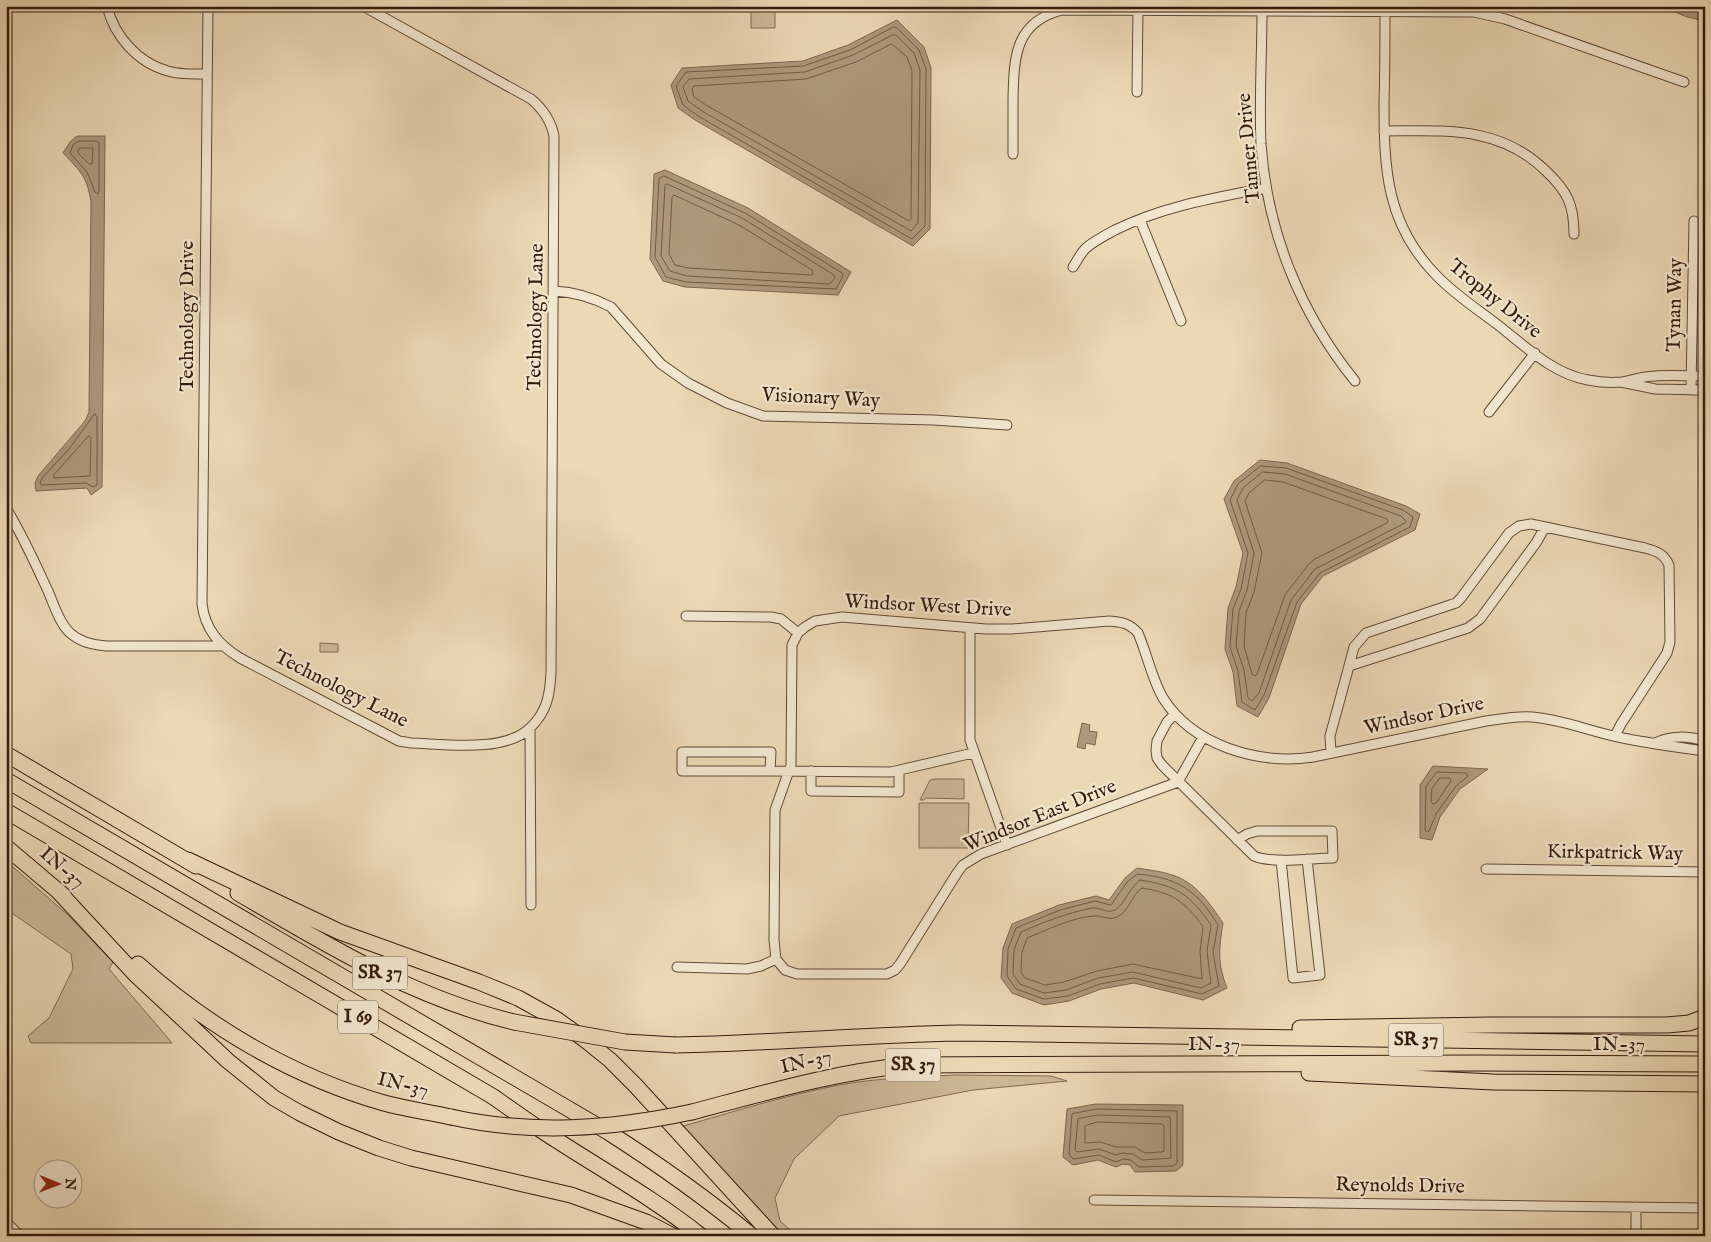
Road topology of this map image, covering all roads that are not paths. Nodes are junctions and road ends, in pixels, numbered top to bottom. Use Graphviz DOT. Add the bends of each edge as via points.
graph roads {
  1 [pos="107,6"];
  2 [pos="208,6"];
  3 [pos="363,6"];
  4 [pos="1138,8"];
  5 [pos="1262,10"];
  6 [pos="1385,11"];
  7 [pos="207,74"];
  8 [pos="1684,82"];
  9 [pos="1137,92"];
  10 [pos="1384,131"];
  11 [pos="1013,154"];
  12 [pos="1266,188"];
  13 [pos="1140,220"];
  14 [pos="1694,221"];
  15 [pos="1574,234"];
  16 [pos="1073,267"];
  17 [pos="554,291"];
  18 [pos="1181,321"];
  19 [pos="1535,353"];
  20 [pos="1691,376"];
  21 [pos="1705,376"];
  22 [pos="1355,381"];
  23 [pos="1621,382"];
  24 [pos="1691,390"];
  25 [pos="1705,390"];
  26 [pos="1489,412"];
  27 [pos="1007,425"];
  28 [pos="6,508"];
  29 [pos="1545,527"];
  30 [pos="686,616"];
  31 [pos="208,625"];
  32 [pos="970,628"];
  33 [pos="798,633"];
  34 [pos="223,646"];
  35 [pos="1349,666"];
  36 [pos="1175,714"];
  37 [pos="530,728"];
  38 [pos="1615,736"];
  39 [pos="1203,737"];
  40 [pos="1705,741"];
  41 [pos="1655,743"];
  42 [pos="1705,751"];
  43 [pos="974,753"];
  44 [pos="1330,753"];
  45 [pos="6,754"];
  46 [pos="770,771"];
  47 [pos="790,771"];
  48 [pos="899,771"];
  49 [pos="811,772"];
  50 [pos="6,780"];
  51 [pos="1178,782"];
  52 [pos="6,811"];
  53 [pos="1237,840"];
  54 [pos="1007,844"];
  55 [pos="6,847"];
  56 [pos="1307,859"];
  57 [pos="188,860"];
  58 [pos="1281,860"];
  59 [pos="1486,868"];
  60 [pos="1705,872"];
  61 [pos="58,891"];
  62 [pos="531,905"];
  63 [pos="776,959"];
  64 [pos="677,967"];
  65 [pos="1705,1017"];
  66 [pos="1146,1035"];
  67 [pos="1705,1044"];
  68 [pos="1193,1064"];
  69 [pos="1705,1064"];
  70 [pos="1705,1084"];
  71 [pos="1094,1200"];
  72 [pos="1636,1207"];
  73 [pos="1705,1208"];
  74 [pos="6,1222"];
  75 [pos="20,1236"];
  76 [pos="673,1236"];
  77 [pos="701,1236"];
  78 [pos="752,1236"];
  79 [pos="773,1236"];
  80 [pos="1636,1236"];
  1 -- 7 [label="street" via="119,35 146,60 170,72"];
  2 -- 7 [label="street, Technology Drive"];
  3 -- 17 [label="street, Technology Lane" via="527,96 545,113 555,142"];
  4 -- 5 [label="street"];
  4 -- 9 [label="street"];
  4 -- 11 [label="street" via="1062,10 1044,17 1028,30 1014,63"];
  5 -- 6 [label="street"];
  5 -- 12 [label="street, Tanner Drive" via="1261,122"];
  6 -- 8 [label="street" via="1484,13"];
  6 -- 10 [label="street, Trophy Drive"];
  7 -- 31 [label="street, Technology Drive" via="202,604"];
  10 -- 15 [label="street" via="1470,133 1517,149 1564,191 1573,211"];
  10 -- 19 [label="street, Trophy Drive" via="1384,157 1390,191 1412,244 1448,286"];
  12 -- 13 [label="street" via="1195,201"];
  12 -- 22 [label="street, Tanner Drive" via="1277,234 1302,298 1341,364"];
  13 -- 16 [label="street" via="1090,245"];
  13 -- 18 [label="street"];
  14 -- 20 [label="street, Tynan Way"];
  17 -- 27 [label="street, Visionary Way" via="575,294 608,306 673,373 704,392 757,414 775,418 918,419"];
  17 -- 37 [label="street, Technology Lane" via="550,687 544,710"];
  19 -- 23 [label="street, Trophy Drive" via="1571,375 1587,380"];
  19 -- 26 [label="street"];
  20 -- 21 [label="street, Trophy Drive"];
  20 -- 23 [label="street, Trophy Drive" via="1649,376"];
  20 -- 24 [label="street, Tynan Way"];
  23 -- 24 [label="street, Trophy Drive" via="1655,389"];
  24 -- 25 [label="street, Trophy Drive"];
  28 -- 34 [label="street" via="64,626 80,640 106,646"];
  29 -- 35 [label="street" via="1474,624"];
  29 -- 35 [label="street" via="1525,524 1509,534 1456,602 1366,633 1354,647"];
  29 -- 38 [label="street" via="1656,551 1666,558 1669,565 1669,649"];
  30 -- 33 [label="street" via="771,617 781,619"];
  31 -- 34 [label="street, Technology Lane"];
  32 -- 33 [label="street, Windsor West Drive" via="842,617 816,621"];
  32 -- 36 [label="street, Windsor West Drive" via="1012,629 1109,621 1127,623 1138,633 1163,697"];
  32 -- 43 [label="street" via="969,733"];
  33 -- 47 [label="street" via="792,645"];
  34 -- 37 [label="street, Technology Lane" via="399,741 497,744 516,738"];
  35 -- 44 [label="street" via="1330,736"];
  36 -- 39 [label="street, Windsor West Drive"];
  36 -- 51 [label="street" via="1161,732 1156,750 1162,765"];
  37 -- 62 [label="street"];
  38 -- 41 [label="street, Windsor Drive"];
  38 -- 44 [label="street, Windsor Drive" via="1554,720 1512,717"];
  39 -- 44 [label="street, Windsor Drive" via="1246,754 1270,758 1303,759"];
  39 -- 51 [label="street"];
  40 -- 41 [label="street, Windsor Drive" via="1664,738"];
  41 -- 42 [label="street, Windsor Drive" via="1664,747"];
  43 -- 48 [label="street"];
  43 -- 54 [label="street"];
  45 -- 57 [label="highway, IN-37 / SR 37"];
  46 -- 46 [label="street" via="682,771 682,752 771,752"];
  46 -- 47 [label="street"];
  47 -- 49 [label="street"];
  47 -- 63 [label="street" via="776,810"];
  48 -- 49 [label="street"];
  48 -- 49 [label="street" via="898,792 811,790"];
  50 -- 78 [label="highway, I 69" via="624,1142 688,1185"];
  51 -- 53 [label="street"];
  51 -- 54 [label="street, Windsor East Drive"];
  52 -- 77 [label="highway, I 69" via="484,1091 623,1180"];
  53 -- 56 [label="street" via="1257,831 1332,830 1333,858"];
  53 -- 58 [label="street" via="1259,859"];
  54 -- 63 [label="street, Windsor East Drive" via="963,864 900,964 887,974 797,974 785,970"];
  55 -- 61 [label="highway, IN-37 / SR 37"];
  56 -- 58 [label="street"];
  56 -- 58 [label="street" via="1320,975 1293,978"];
  57 -- 66 [label="highway, IN-37 / SR 37, bridge" via="229,888 388,977 464,1008 514,1022 625,1042 676,1045 906,1034"];
  57 -- 79 [label="highway" via="340,932 479,982 556,1019 584,1038 636,1086"];
  59 -- 60 [label="street, Kirkpatrick Way"];
  61 -- 68 [label="highway, IN-37 / SR 37, bridge" via="168,990 218,1026 278,1061 338,1088 385,1103 502,1125 584,1128 640,1121 692,1112 812,1080 875,1068"];
  61 -- 76 [label="highway" via="135,974 228,1062 274,1098 300,1113 379,1148 420,1161 571,1195 638,1219"];
  63 -- 64 [label="street" via="747,969"];
  65 -- 66 [label="highway" via="1689,1023 1667,1025 1491,1024 1219,1029"];
  66 -- 67 [label="highway, IN-37 / SR 37"];
  68 -- 69 [label="highway, IN-37 / SR 37"];
  68 -- 70 [label="highway" via="1468,1081"];
  71 -- 72 [label="street, Reynolds Drive"];
  72 -- 73 [label="street, Reynolds Drive"];
  72 -- 80 [label="street"];
  74 -- 75 [label="street"];
}
